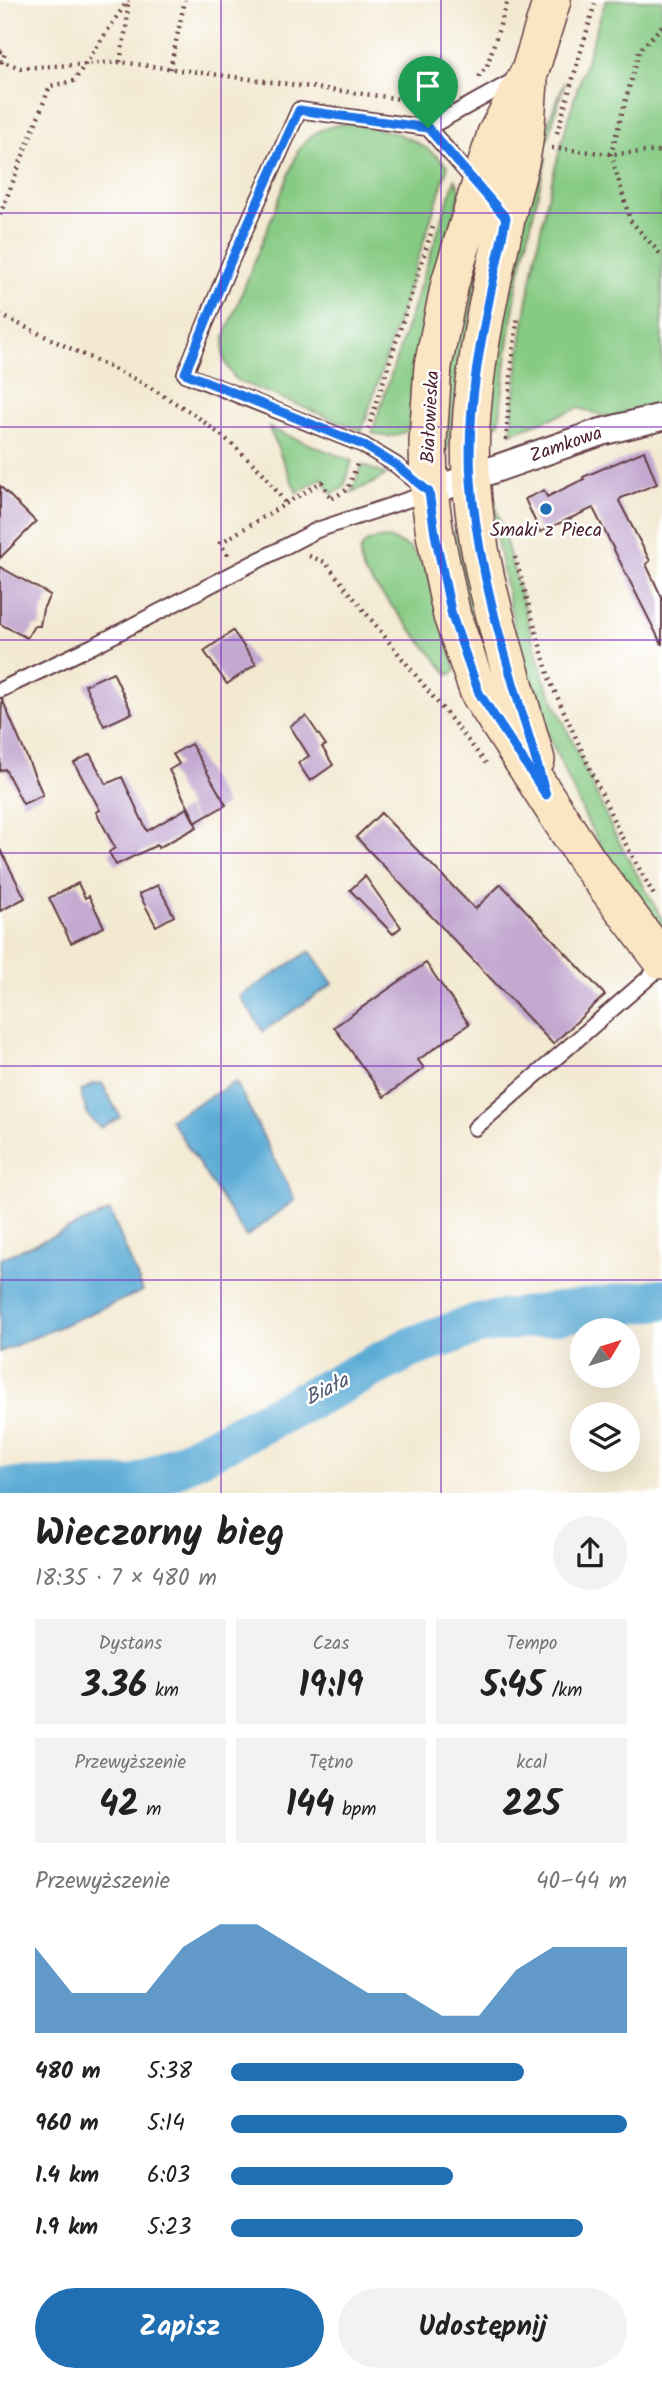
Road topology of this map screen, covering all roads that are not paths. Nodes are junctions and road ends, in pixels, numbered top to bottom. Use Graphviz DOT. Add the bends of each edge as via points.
graph roads {
  1 [pos="552,0"];
  2 [pos="530,71"];
  3 [pos="428,128"];
  4 [pos="493,202"];
  5 [pos="662,417"];
  6 [pos="471,478"];
  7 [pos="429,492"];
  8 [pos="0,690"];
  9 [pos="546,795"];
  10 [pos="662,960"];
  11 [pos="662,966"];
  12 [pos="475,1128"];
  1 -- 2 [label="main road, Białowieska"];
  2 -- 3 [label="lane"];
  2 -- 4 [label="main road, Białowieska" via="524,143"];
  3 -- 4 [label="lane"];
  3 -- 7 [label="lane" via="299,110 185,373 363,445"];
  4 -- 6 [label="main road, Białowieska" via="471,414"];
  4 -- 7 [label="main road, Białowieska" via="450,283 433,366"];
  5 -- 6 [label="street, Zamkowa" via="601,432"];
  6 -- 7 [label="street, Zamkowa"];
  6 -- 9 [label="main road, Białowieska" via="477,538 492,607"];
  7 -- 8 [label="lane" via="317,530"];
  7 -- 9 [label="main road, Białowieska" via="452,616 479,693"];
  9 -- 10 [label="main road, Białowieska" via="588,862"];
  11 -- 12 [label="lane"];
}
